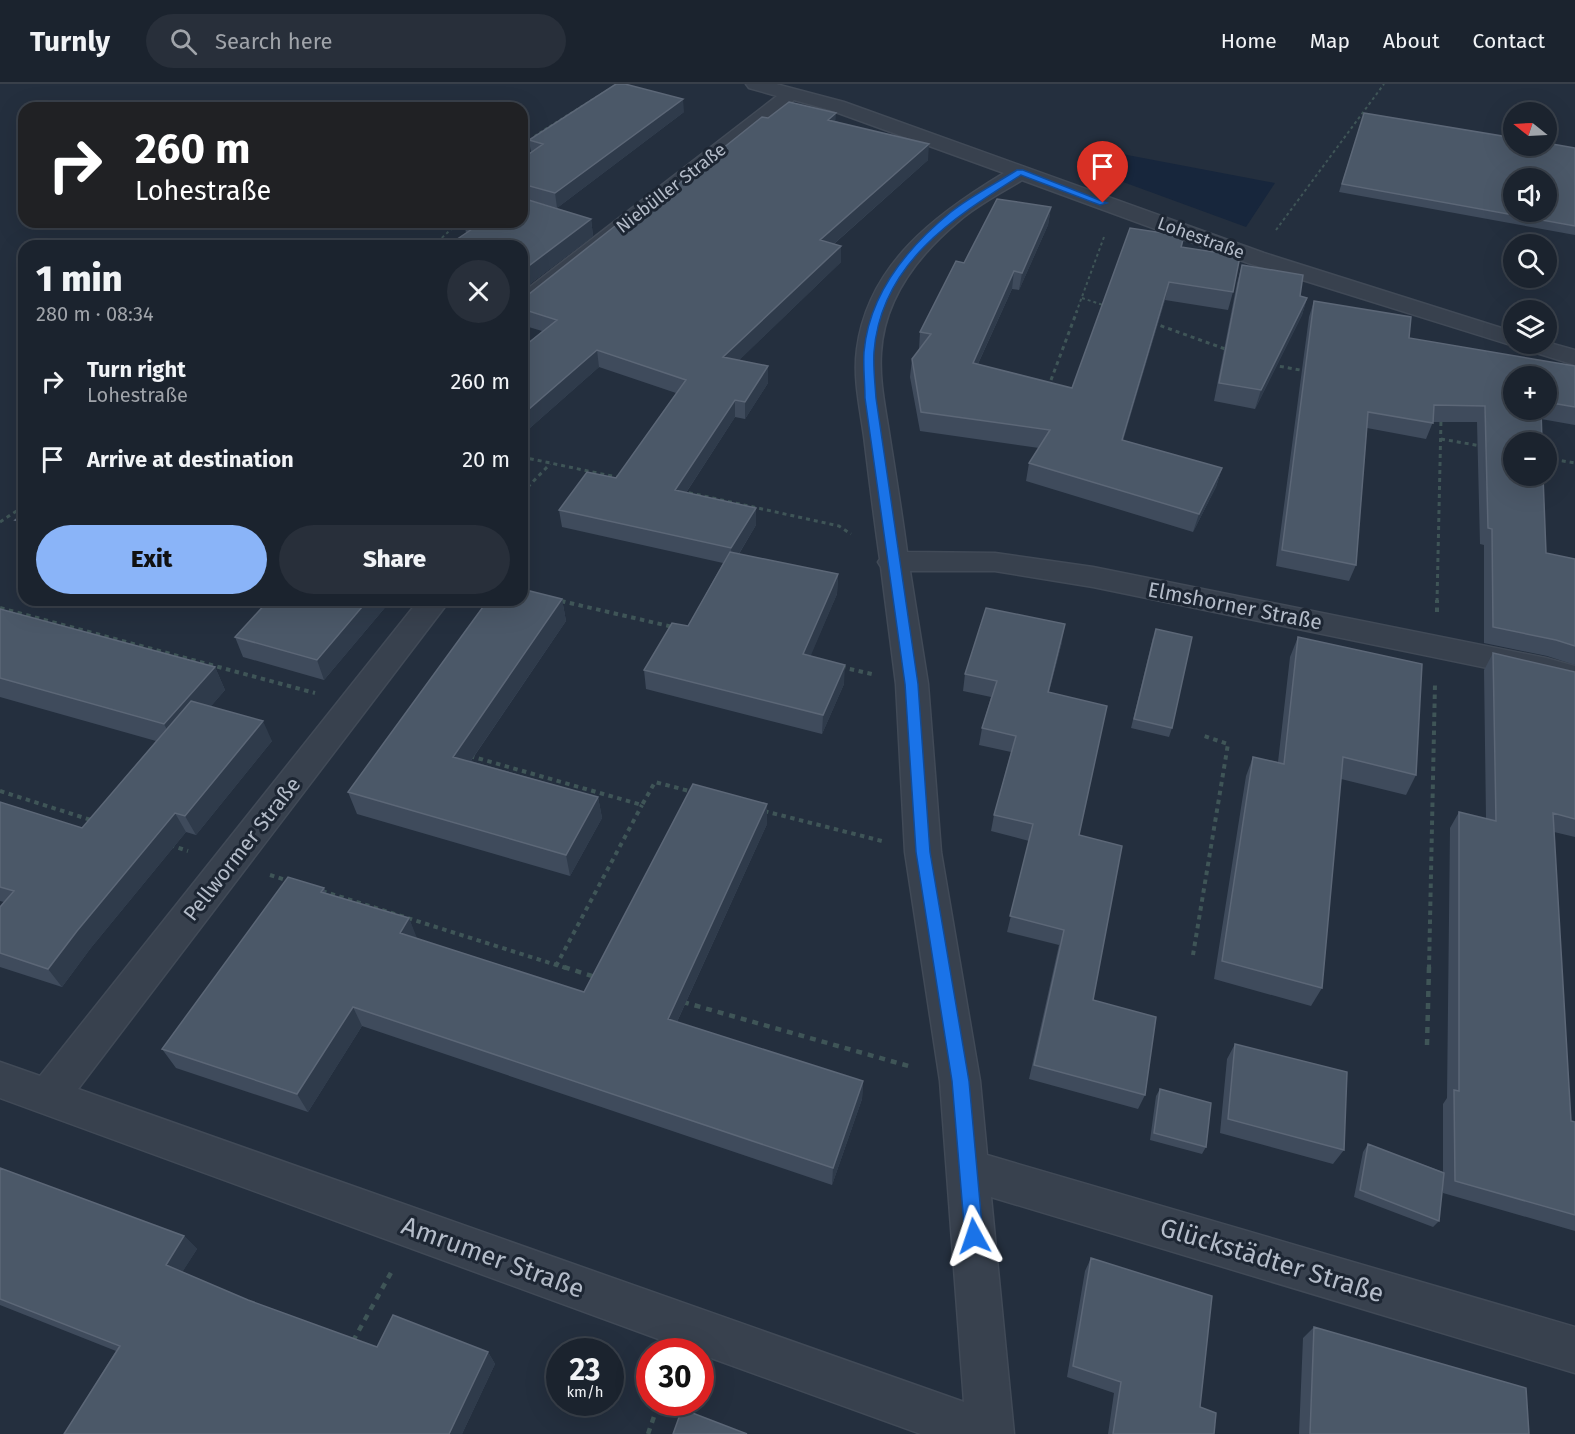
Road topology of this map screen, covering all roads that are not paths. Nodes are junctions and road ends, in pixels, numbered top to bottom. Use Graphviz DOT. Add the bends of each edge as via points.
graph roads {
  1 [pos="755,84"];
  2 [pos="792,93"];
  3 [pos="1020,172"];
  4 [pos="528,299"];
  5 [pos="1503,337"];
  6 [pos="1557,353"];
  7 [pos="1575,358"];
  8 [pos="892,562"];
  9 [pos="430,606"];
  10 [pos="1575,677"];
  11 [pos="0,1080"];
  12 [pos="48,1097"];
  13 [pos="968,1170"];
  14 [pos="1575,1350"];
  15 [pos="988,1434"];
  1 -- 2 [label="street, Lohestraße"];
  2 -- 3 [label="street, Lohestraße"];
  2 -- 4 [label="street, Niebüller Straße"];
  3 -- 5 [label="street, Lohestraße" via="1256,258"];
  3 -- 8 [label="street" via="955,213 917,248 892,279 876,318 869,352 871,398"];
  6 -- 7 [label="street"];
  8 -- 10 [label="street, Elmshorner Straße" via="995,562 1093,577"];
  8 -- 13 [label="street" via="912,684 923,852 960,1081"];
  9 -- 12 [label="street, Pellwormer Straße"];
  11 -- 12 [label="street, Amrumer Straße"];
  12 -- 15 [label="street, Amrumer Straße"];
  13 -- 14 [label="street, Glückstädter Straße"];
  13 -- 15 [label="street"];
}
